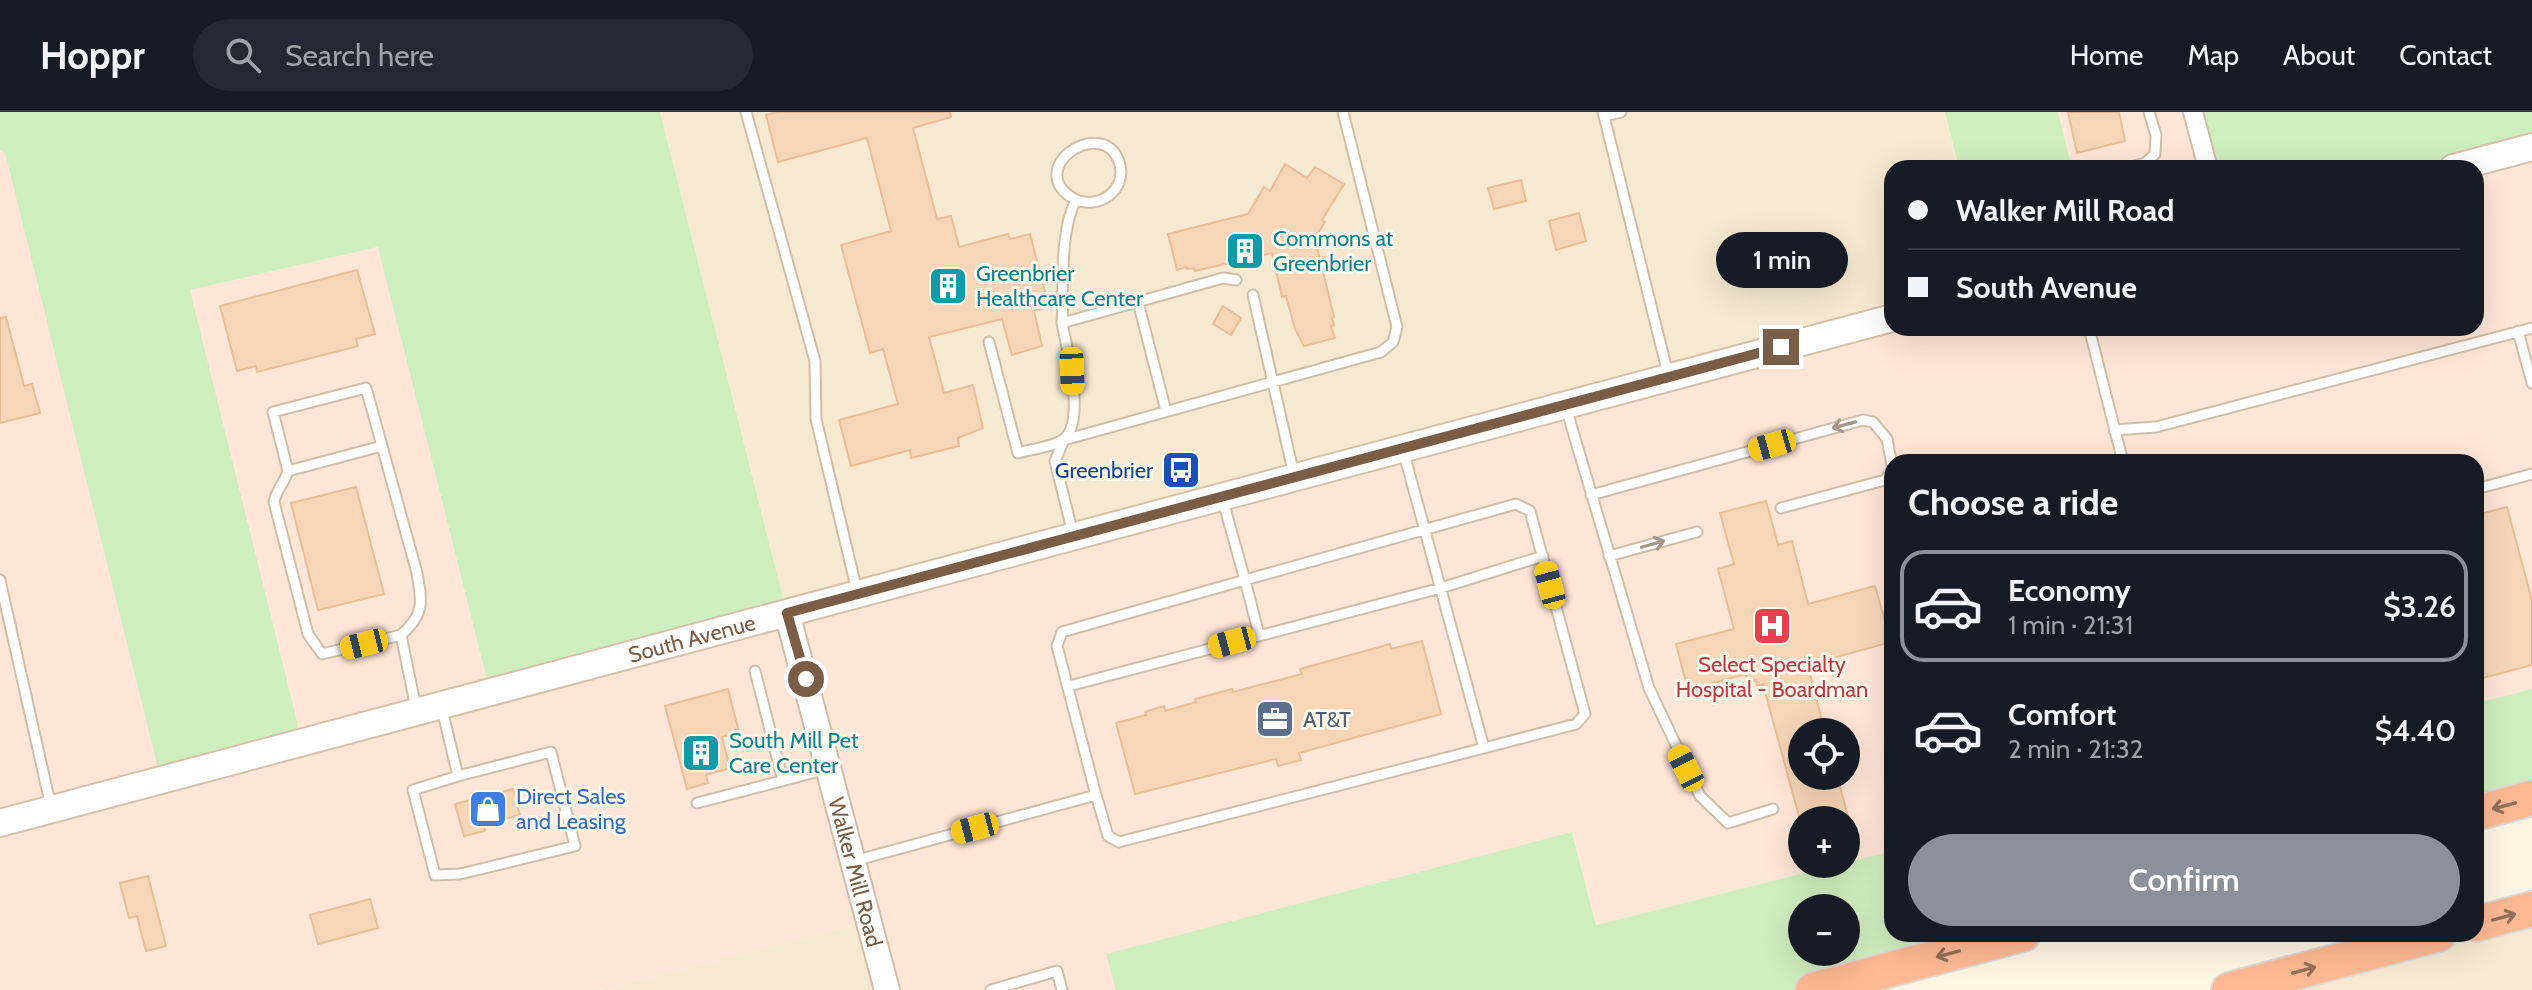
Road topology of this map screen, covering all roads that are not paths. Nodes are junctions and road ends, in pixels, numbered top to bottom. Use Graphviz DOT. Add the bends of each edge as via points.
graph roads {
  1 [pos="746,112"];
  2 [pos="1343,112"];
  3 [pos="1621,112"];
  4 [pos="2150,112"];
  5 [pos="2193,112"];
  6 [pos="1603,114"];
  7 [pos="2532,147"];
  8 [pos="2148,160"];
  9 [pos="2206,160"];
  10 [pos="2483,160"];
  11 [pos="1076,200"];
  12 [pos="1236,280"];
  13 [pos="1253,295"];
  14 [pos="1138,302"];
  15 [pos="1884,320"];
  16 [pos="1062,323"];
  17 [pos="2532,328"];
  18 [pos="2518,331"];
  19 [pos="2091,336"];
  20 [pos="989,342"];
  21 [pos="1669,377"];
  22 [pos="1273,381"];
  23 [pos="2532,383"];
  24 [pos="1565,405"];
  25 [pos="1166,411"];
  26 [pos="2114,430"];
  27 [pos="1064,440"];
  28 [pos="382,446"];
  29 [pos="1403,448"];
  30 [pos="1890,454"];
  31 [pos="2121,454"];
  32 [pos="288,471"];
  33 [pos="2532,474"];
  34 [pos="1295,477"];
  35 [pos="1884,480"];
  36 [pos="2484,487"];
  37 [pos="1591,495"];
  38 [pos="1222,497"];
  39 [pos="1781,508"];
  40 [pos="1426,529"];
  41 [pos="1697,532"];
  42 [pos="1074,536"];
  43 [pos="1543,556"];
  44 [pos="1609,556"];
  45 [pos="0,580"];
  46 [pos="1245,580"];
  47 [pos="1441,588"];
  48 [pos="858,594"];
  49 [pos="787,613"];
  50 [pos="401,635"];
  51 [pos="1259,635"];
  52 [pos="755,671"];
  53 [pos="1069,686"];
  54 [pos="428,708"];
  55 [pos="1484,748"];
  56 [pos="830,769"];
  57 [pos="458,776"];
  58 [pos="783,781"];
  59 [pos="1096,795"];
  60 [pos="2532,798"];
  61 [pos="697,803"];
  62 [pos="51,809"];
  63 [pos="1773,809"];
  64 [pos="2484,811"];
  65 [pos="0,823"];
  66 [pos="854,861"];
  67 [pos="2532,909"];
  68 [pos="2484,922"];
  69 [pos="1993,942"];
  70 [pos="2409,942"];
  71 [pos="887,990"];
  72 [pos="991,990"];
  73 [pos="1062,990"];
  74 [pos="1813,990"];
  75 [pos="2229,990"];
  1 -- 48 [label="lane" via="815,361 816,419"];
  2 -- 22 [label="lane" via="1397,327 1393,342 1381,352"];
  3 -- 6 [label="lane"];
  4 -- 8 [label="lane" via="2156,135 2155,154"];
  5 -- 9 [label="street"];
  6 -- 21 [label="lane"];
  7 -- 10 [label="main road"];
  11 -- 11 [label="lane" via="1094,203 1115,190 1120,165 1104,144 1078,143 1060,161 1061,186"];
  11 -- 16 [label="lane" via="1067,228"];
  12 -- 14 [label="lane" via="1223,278"];
  13 -- 22 [label="lane"];
  14 -- 16 [label="lane"];
  14 -- 25 [label="lane"];
  15 -- 21 [label="main road, South Avenue"];
  16 -- 27 [label="lane" via="1072,371 1074,426"];
  17 -- 18 [label="lane"];
  18 -- 23 [label="lane"];
  18 -- 26 [label="lane" via="2156,427"];
  19 -- 26 [label="lane"];
  20 -- 27 [label="lane" via="1018,453"];
  21 -- 24 [label="main road, South Avenue"];
  22 -- 25 [label="lane"];
  22 -- 34 [label="lane"];
  24 -- 29 [label="main road, South Avenue"];
  24 -- 37 [label="lane"];
  25 -- 27 [label="lane"];
  26 -- 31 [label="lane"];
  27 -- 42 [label="lane" via="1055,461"];
  28 -- 32 [label="lane"];
  28 -- 32 [label="lane" via="366,388 273,412"];
  28 -- 50 [label="lane" via="422,603 416,622"];
  29 -- 34 [label="main road, South Avenue"];
  29 -- 40 [label="lane"];
  30 -- 37 [label="lane, one-way" via="1887,439 1873,422 1863,420"];
  32 -- 50 [label="lane" via="274,502 308,634 322,654"];
  33 -- 36 [label="lane"];
  34 -- 38 [label="main road, South Avenue"];
  35 -- 39 [label="lane"];
  37 -- 44 [label="lane"];
  38 -- 42 [label="main road, South Avenue"];
  38 -- 46 [label="lane"];
  40 -- 43 [label="lane" via="1516,504 1530,511"];
  40 -- 46 [label="lane"];
  40 -- 47 [label="lane"];
  44 -- 41 [label="lane, one-way"];
  42 -- 48 [label="main road, South Avenue"];
  43 -- 47 [label="lane"];
  43 -- 55 [label="lane" via="1585,714 1576,724"];
  44 -- 63 [label="lane" via="1649,688 1700,796 1728,823"];
  45 -- 62 [label="lane"];
  46 -- 51 [label="lane"];
  46 -- 53 [label="lane" via="1062,632 1057,646"];
  47 -- 51 [label="lane"];
  47 -- 55 [label="lane"];
  48 -- 49 [label="main road, South Avenue"];
  49 -- 54 [label="main road, South Avenue"];
  49 -- 56 [label="street, Walker Mill Road"];
  50 -- 54 [label="lane"];
  51 -- 53 [label="lane"];
  52 -- 58 [label="lane"];
  53 -- 59 [label="lane"];
  54 -- 57 [label="lane"];
  54 -- 62 [label="main road, South Avenue"];
  55 -- 59 [label="lane" via="1119,842 1108,836"];
  56 -- 58 [label="lane"];
  56 -- 66 [label="street, Walker Mill Road"];
  57 -- 57 [label="lane" via="413,790 435,875 460,874 575,846 551,752"];
  58 -- 61 [label="lane"];
  59 -- 66 [label="lane"];
  60 -- 64 [label="highway, one-way"];
  62 -- 65 [label="main road, South Avenue"];
  66 -- 71 [label="street, Walker Mill Road"];
  68 -- 67 [label="highway, one-way"];
  69 -- 74 [label="highway, one-way"];
  75 -- 70 [label="highway, one-way"];
  72 -- 73 [label="lane" via="1057,971"];
}
